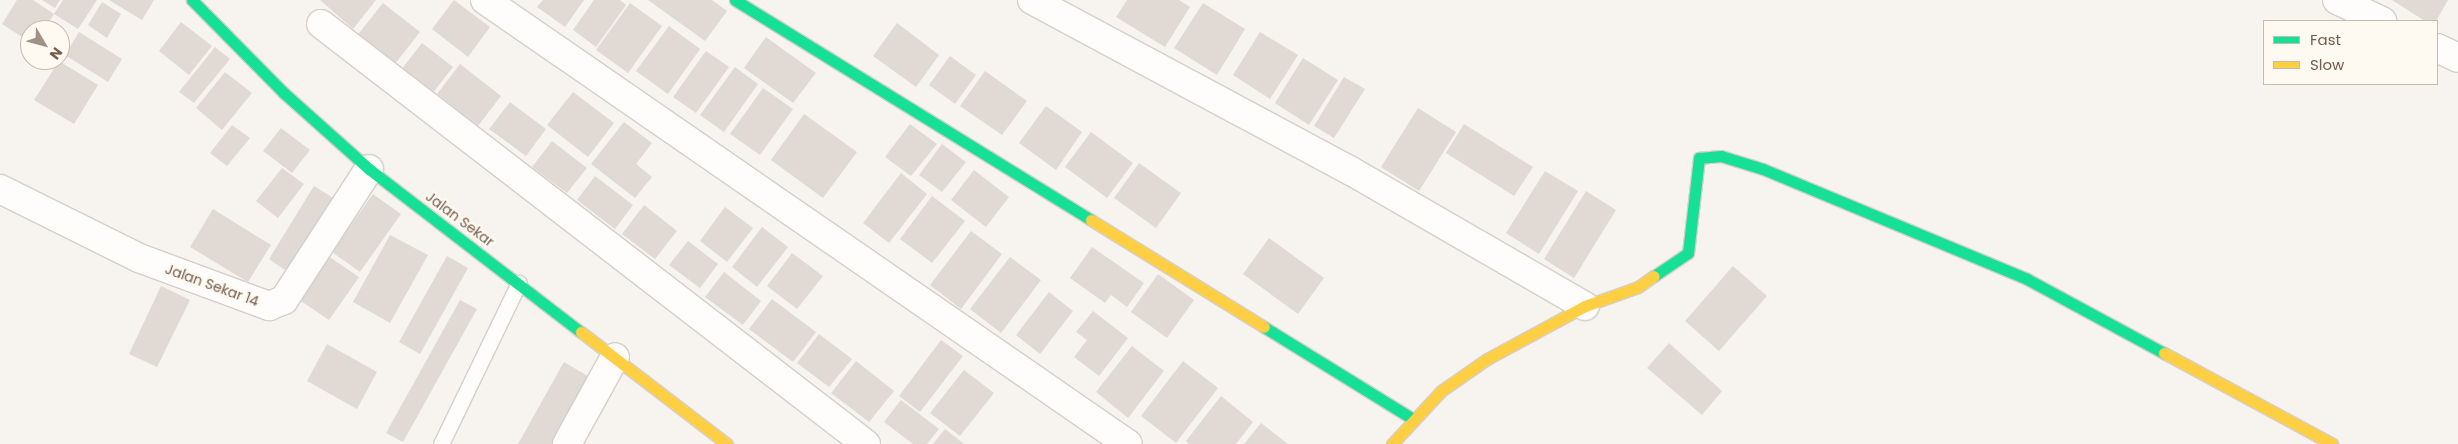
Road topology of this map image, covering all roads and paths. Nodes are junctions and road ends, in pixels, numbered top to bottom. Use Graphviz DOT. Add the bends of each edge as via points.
graph roads {
  1 [pos="192,0"];
  2 [pos="485,0"];
  3 [pos="735,0"];
  4 [pos="1032,0"];
  5 [pos="2337,0"];
  6 [pos="2380,20"];
  7 [pos="321,24"];
  8 [pos="2438,48"];
  9 [pos="2458,58"];
  10 [pos="369,169"];
  11 [pos="0,189"];
  12 [pos="519,282"];
  13 [pos="1585,306"];
  14 [pos="615,357"];
  15 [pos="1413,418"];
  16 [pos="441,444"];
  17 [pos="567,444"];
  18 [pos="727,444"];
  19 [pos="866,444"];
  20 [pos="1128,444"];
  21 [pos="1392,444"];
  22 [pos="2332,444"];
  1 -- 10 [label="street, Jalan Sekar" via="284,93"];
  2 -- 20 [label="street"];
  3 -- 15 [label="street"];
  4 -- 13 [label="street" via="1351,171"];
  5 -- 6 [label="street"];
  7 -- 19 [label="street"];
  8 -- 9 [label="street"];
  10 -- 11 [label="street, Jalan Sekar 14" via="284,300 269,306 139,258"];
  10 -- 12 [label="street, Jalan Sekar"];
  12 -- 14 [label="street, Jalan Sekar"];
  12 -- 16 [label="lane"];
  13 -- 15 [label="street" via="1487,359 1442,391"];
  13 -- 22 [label="street" via="1638,288 1688,252 1699,158 1721,156 1763,169 2027,279"];
  14 -- 17 [label="street"];
  14 -- 18 [label="street, Jalan Sekar"];
  15 -- 21 [label="street"];
}
